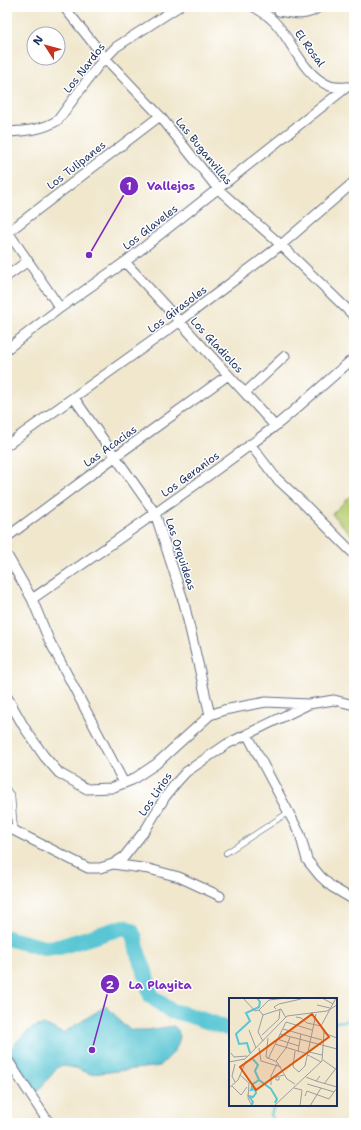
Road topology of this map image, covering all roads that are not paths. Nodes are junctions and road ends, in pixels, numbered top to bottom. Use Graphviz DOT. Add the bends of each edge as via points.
graph roads {
  1 [pos="64,7"];
  2 [pos="178,7"];
  3 [pos="254,7"];
  4 [pos="319,7"];
  5 [pos="279,12"];
  6 [pos="104,58"];
  7 [pos="351,87"];
  8 [pos="160,116"];
  9 [pos="7,132"];
  10 [pos="354,182"];
  11 [pos="218,189"];
  12 [pos="8,233"];
  13 [pos="281,245"];
  14 [pos="28,261"];
  15 [pos="125,262"];
  16 [pos="7,276"];
  17 [pos="60,308"];
  18 [pos="354,316"];
  19 [pos="179,322"];
  20 [pos="7,349"];
  21 [pos="285,356"];
  22 [pos="354,358"];
  23 [pos="228,375"];
  24 [pos="245,393"];
  25 [pos="74,398"];
  26 [pos="275,426"];
  27 [pos="250,444"];
  28 [pos="7,445"];
  29 [pos="116,456"];
  30 [pos="155,514"];
  31 [pos="7,537"];
  32 [pos="354,554"];
  33 [pos="7,556"];
  34 [pos="32,599"];
  35 [pos="7,697"];
  36 [pos="309,704"];
  37 [pos="354,705"];
  38 [pos="210,715"];
  39 [pos="247,734"];
  40 [pos="124,783"];
  41 [pos="7,789"];
  42 [pos="289,812"];
  43 [pos="11,829"];
  44 [pos="226,853"];
  45 [pos="113,864"];
  46 [pos="220,896"];
  47 [pos="354,900"];
  48 [pos="7,1058"];
  49 [pos="49,1123"];
  1 -- 6 [label="street, Las Buganvillas"];
  2 -- 6 [label="street, Los Nardos" via="116,47"];
  3 -- 7 [label="street, El Rosal" via="277,24 312,74 331,86"];
  4 -- 5 [label="street" via="311,13"];
  6 -- 8 [label="street, Las Buganvillas"];
  6 -- 9 [label="street, Los Nardos" via="58,120 50,126"];
  7 -- 11 [label="street, Los Glaveles"];
  8 -- 11 [label="street, Las Buganvillas"];
  8 -- 12 [label="street, Los Tulipanes"];
  10 -- 13 [label="street, Los Girasoles"];
  11 -- 13 [label="street, Las Buganvillas"];
  11 -- 15 [label="street, Los Glaveles"];
  12 -- 14 [label="street"];
  13 -- 18 [label="street, Las Buganvillas"];
  13 -- 19 [label="street, Los Girasoles"];
  14 -- 16 [label="street"];
  14 -- 17 [label="street"];
  15 -- 17 [label="street, Los Glaveles"];
  15 -- 19 [label="street, Los Gladiolos"];
  17 -- 20 [label="street, Los Glaveles"];
  19 -- 23 [label="street, Los Gladiolos"];
  19 -- 25 [label="street, Los Girasoles"];
  21 -- 24 [label="street"];
  22 -- 26 [label="street, Los Geranios"];
  23 -- 24 [label="street, Los Gladiolos"];
  23 -- 29 [label="street, Las Acacias"];
  24 -- 26 [label="street, Los Gladiolos"];
  25 -- 28 [label="street, Los Girasoles"];
  25 -- 29 [label="street, Las Orquideas"];
  26 -- 27 [label="street, Los Geranios"];
  27 -- 30 [label="street, Los Geranios"];
  27 -- 32 [label="street" via="276,478"];
  29 -- 30 [label="street, Las Orquideas"];
  29 -- 31 [label="street, Las Acacias"];
  30 -- 34 [label="street, Los Geranios"];
  30 -- 38 [label="street, Las Orquideas" via="184,603"];
  33 -- 34 [label="street"];
  34 -- 40 [label="street" via="49,640"];
  35 -- 40 [label="street" via="24,727 59,773 87,789 111,788"];
  36 -- 37 [label="street, Los Lirios" via="334,700"];
  36 -- 38 [label="street" via="266,702"];
  36 -- 39 [label="street, Los Lirios"];
  38 -- 40 [label="street" via="156,764"];
  39 -- 42 [label="street"];
  39 -- 45 [label="street, Los Lirios" via="227,744 186,772 124,857"];
  41 -- 43 [label="lane" via="12,796"];
  42 -- 44 [label="lane"];
  42 -- 47 [label="street" via="300,834 307,860 332,887"];
  43 -- 45 [label="street, Los Lirios" via="88,868"];
  45 -- 46 [label="street" via="149,869 179,877"];
  48 -- 49 [label="street"];
}
